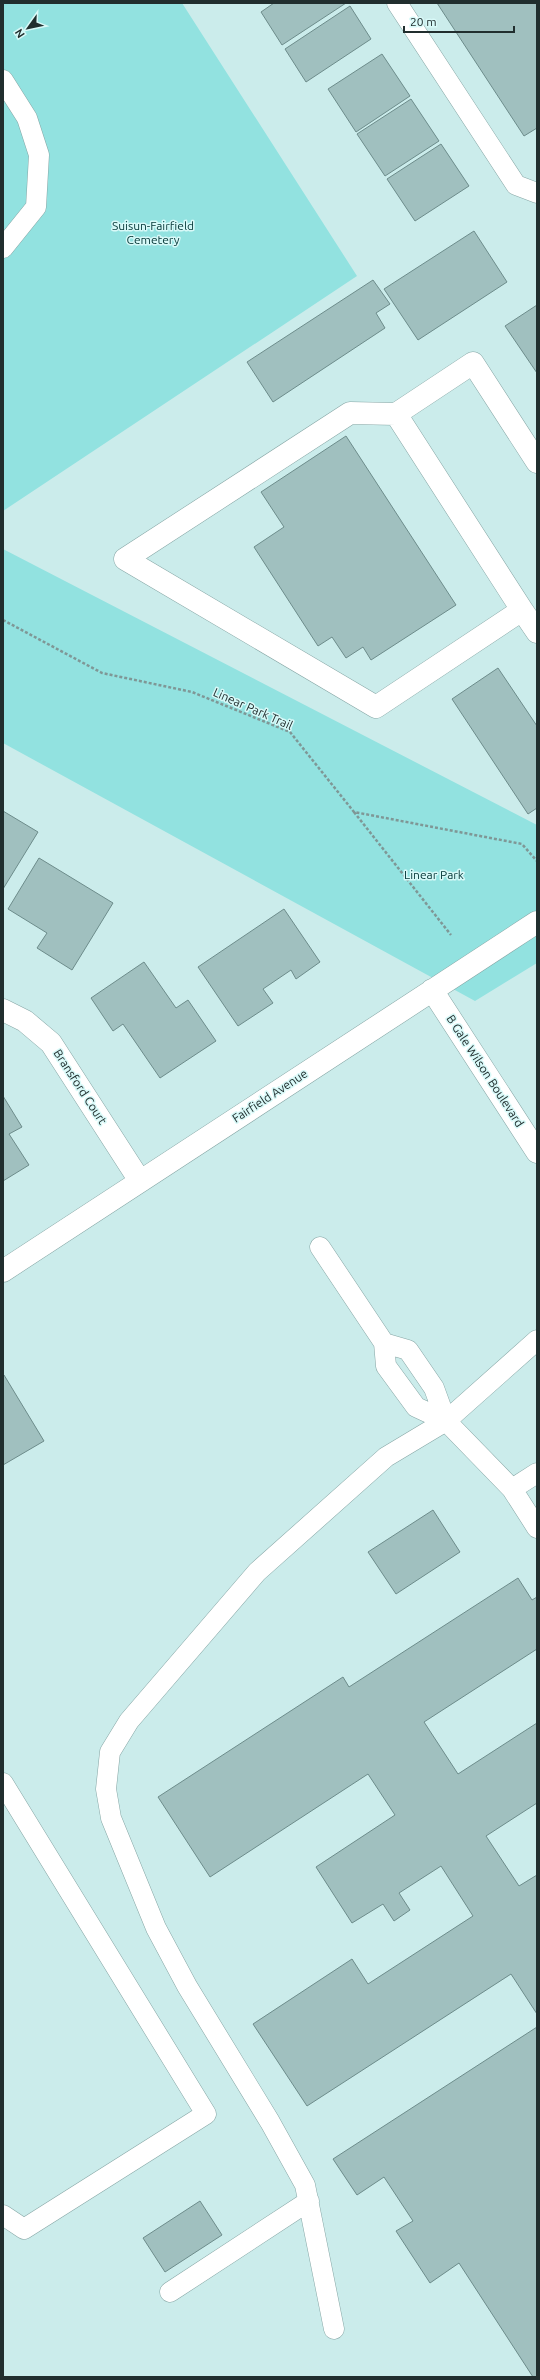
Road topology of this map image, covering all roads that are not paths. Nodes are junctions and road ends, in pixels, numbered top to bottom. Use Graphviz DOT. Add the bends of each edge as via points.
graph roads {
  1 [pos="397,3"];
  2 [pos="3,80"];
  3 [pos="537,193"];
  4 [pos="3,248"];
  5 [pos="396,414"];
  6 [pos="537,462"];
  7 [pos="522,610"];
  8 [pos="537,632"];
  9 [pos="537,922"];
  10 [pos="432,990"];
  11 [pos="3,1010"];
  12 [pos="537,1152"];
  13 [pos="140,1181"];
  14 [pos="320,1247"];
  15 [pos="3,1271"];
  16 [pos="537,1340"];
  17 [pos="384,1343"];
  18 [pos="446,1421"];
  19 [pos="537,1473"];
  20 [pos="512,1489"];
  21 [pos="537,1528"];
  22 [pos="3,1783"];
  23 [pos="309,2201"];
  24 [pos="3,2215"];
  25 [pos="170,2292"];
  26 [pos="334,2329"];
  1 -- 3 [label="lane" via="516,186"];
  2 -- 4 [label="lane" via="27,118 39,155 36,207"];
  5 -- 6 [label="street" via="473,363"];
  5 -- 7 [label="street"];
  5 -- 7 [label="street" via="350,413 125,559 376,706"];
  7 -- 8 [label="street"];
  9 -- 10 [label="street, Fairfield Avenue"];
  10 -- 12 [label="street, B Gale Wilson Boulevard"];
  10 -- 13 [label="street, Fairfield Avenue"];
  11 -- 13 [label="street, Bransford Court" via="25,1021 51,1043"];
  13 -- 15 [label="street, Fairfield Avenue"];
  14 -- 17 [label="lane"];
  16 -- 18 [label="lane"];
  17 -- 18 [label="lane" via="408,1350 434,1388"];
  17 -- 18 [label="lane" via="386,1366 416,1407"];
  18 -- 20 [label="lane"];
  18 -- 23 [label="lane" via="386,1457 257,1572 129,1721 110,1752 106,1789 111,1818 156,1928 187,1986 270,2122 305,2185"];
  19 -- 20 [label="lane"];
  20 -- 21 [label="lane"];
  22 -- 24 [label="lane" via="206,2114 24,2229"];
  23 -- 25 [label="lane"];
  23 -- 26 [label="lane"];
}
